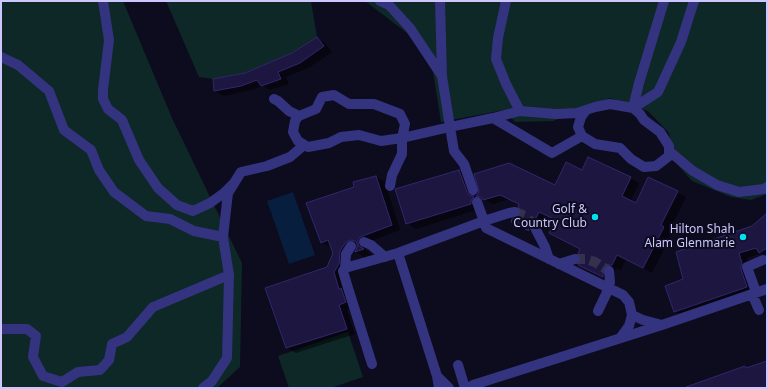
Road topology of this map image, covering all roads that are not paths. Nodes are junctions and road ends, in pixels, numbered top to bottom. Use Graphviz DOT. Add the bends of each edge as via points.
graph roads {
  1 [pos="103,1"];
  2 [pos="380,1"];
  3 [pos="440,1"];
  4 [pos="506,1"];
  5 [pos="664,1"];
  6 [pos="694,1"];
  7 [pos="1,57"];
  8 [pos="442,76"];
  9 [pos="274,99"];
  10 [pos="632,108"];
  11 [pos="586,110"];
  12 [pos="520,111"];
  13 [pos="566,113"];
  14 [pos="299,116"];
  15 [pos="493,118"];
  16 [pos="450,127"];
  17 [pos="580,132"];
  18 [pos="402,138"];
  19 [pos="304,145"];
  20 [pos="669,151"];
  21 [pos="235,182"];
  22 [pos="390,186"];
  23 [pos="767,187"];
  24 [pos="473,190"];
  25 [pos="477,202"];
  26 [pos="515,212"];
  27 [pos="484,221"];
  28 [pos="533,224"];
  29 [pos="223,237"];
  30 [pos="364,242"];
  31 [pos="352,246"];
  32 [pos="398,253"];
  33 [pos="385,257"];
  34 [pos="549,259"];
  35 [pos="575,259"];
  36 [pos="763,260"];
  37 [pos="559,264"];
  38 [pos="345,268"];
  39 [pos="609,271"];
  40 [pos="230,275"];
  41 [pos="609,288"];
  42 [pos="767,288"];
  43 [pos="754,293"];
  44 [pos="759,310"];
  45 [pos="598,311"];
  46 [pos="632,315"];
  47 [pos="662,324"];
  48 [pos="1,329"];
  49 [pos="621,337"];
  50 [pos="372,364"];
  51 [pos="458,365"];
  52 [pos="437,376"];
  53 [pos="203,388"];
  54 [pos="440,388"];
  55 [pos="450,388"];
  56 [pos="465,388"];
  57 [pos="468,388"];
  1 -- 21 [label="street" via="109,40 103,99 108,109 122,120 139,160 158,188 177,205 193,211 210,203"];
  2 -- 8 [label="street" via="389,5 410,28"];
  3 -- 8 [label="street"];
  4 -- 12 [label="street" via="496,59"];
  5 -- 10 [label="street"];
  6 -- 10 [label="street" via="681,42 658,92"];
  7 -- 29 [label="street" via="18,65 49,91 64,130 91,150 99,170 114,192 146,216 170,220 194,231"];
  8 -- 16 [label="street"];
  9 -- 14 [label="street"];
  10 -- 11 [label="street" via="610,104"];
  10 -- 20 [label="street" via="660,132 669,146"];
  11 -- 13 [label="street"];
  11 -- 17 [label="street" via="581,117"];
  12 -- 13 [label="street"];
  12 -- 15 [label="street"];
  13 -- 17 [label="street"];
  14 -- 18 [label="street" via="316,109 322,97 334,95 349,104 374,104 400,114 405,124"];
  14 -- 19 [label="street" via="294,121 293,132"];
  15 -- 16 [label="street"];
  15 -- 17 [label="street" via="552,152"];
  16 -- 18 [label="street"];
  16 -- 24 [label="street" via="454,152 464,164"];
  17 -- 20 [label="street" via="596,144 620,148 644,167 656,166 669,156"];
  18 -- 19 [label="street" via="381,141 359,135 341,137 329,143 308,147"];
  18 -- 22 [label="street" via="402,154"];
  19 -- 21 [label="street" via="290,157 241,172"];
  20 -- 23 [label="street" via="693,171 718,185 739,192"];
  21 -- 29 [label="street" via="228,193"];
  25 -- 27 [label="street"];
  26 -- 27 [label="street"];
  27 -- 32 [label="street"];
  27 -- 34 [label="street" via="486,228"];
  28 -- 34 [label="street"];
  29 -- 40 [label="street"];
  30 -- 33 [label="street"];
  31 -- 38 [label="street" via="346,254"];
  32 -- 33 [label="street"];
  32 -- 52 [label="street"];
  33 -- 38 [label="street"];
  34 -- 37 [label="street"];
  35 -- 37 [label="street"];
  36 -- 43 [label="street" via="747,267"];
  37 -- 41 [label="street"];
  38 -- 50 [label="street" via="348,288"];
  39 -- 41 [label="street"];
  40 -- 48 [label="street" via="153,307 127,337 112,344 109,360 100,370 78,372 62,382 43,376 33,357 36,336 27,329"];
  40 -- 53 [label="street" via="227,358 212,381"];
  41 -- 45 [label="street"];
  41 -- 46 [label="street" via="623,295 630,305"];
  42 -- 43 [label="street"];
  43 -- 44 [label="street"];
  43 -- 47 [label="street"];
  46 -- 47 [label="street"];
  46 -- 49 [label="street" via="629,326"];
  47 -- 49 [label="street"];
  49 -- 57 [label="street"];
  51 -- 56 [label="street"];
  52 -- 54 [label="street"];
  52 -- 55 [label="street"];
}
